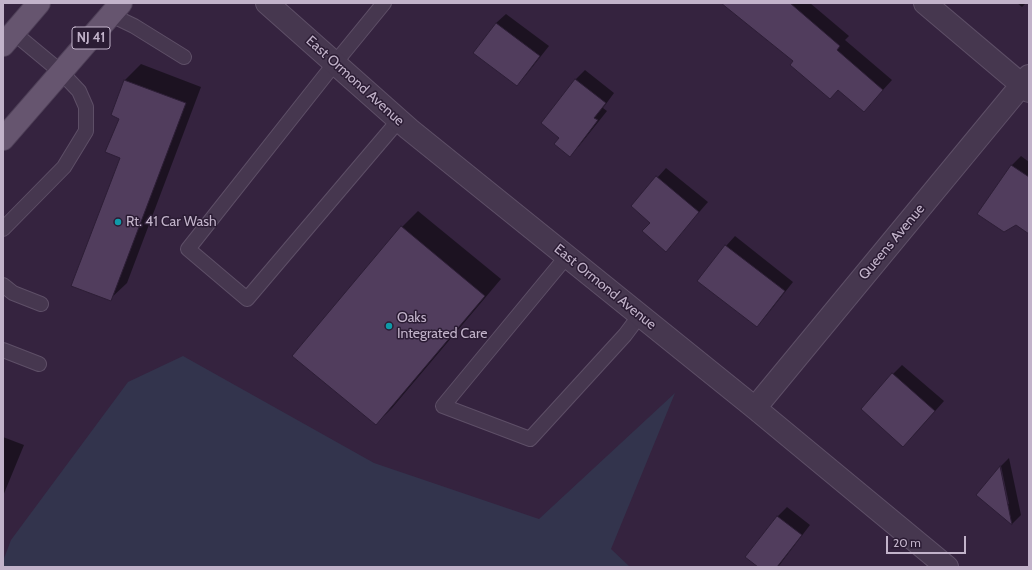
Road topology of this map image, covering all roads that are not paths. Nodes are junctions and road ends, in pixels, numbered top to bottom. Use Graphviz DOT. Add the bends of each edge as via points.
graph roads {
  1 [pos="39,3"];
  2 [pos="267,3"];
  3 [pos="384,3"];
  4 [pos="925,3"];
  5 [pos="116,9"];
  6 [pos="8,39"];
  7 [pos="184,57"];
  8 [pos="335,63"];
  9 [pos="61,72"];
  10 [pos="1027,84"];
  11 [pos="399,120"];
  12 [pos="3,139"];
  13 [pos="3,229"];
  14 [pos="567,256"];
  15 [pos="3,285"];
  16 [pos="41,304"];
  17 [pos="640,315"];
  18 [pos="3,350"];
  19 [pos="40,364"];
  20 [pos="755,408"];
  21 [pos="947,567"];
  1 -- 6 [label="main road"];
  2 -- 8 [label="street, East Ormond Avenue"];
  3 -- 8 [label="lane"];
  4 -- 10 [label="street"];
  5 -- 7 [label="lane" via="134,26"];
  5 -- 9 [label="main road, NJ 41"];
  6 -- 9 [label="lane"];
  8 -- 11 [label="street, East Ormond Avenue"];
  8 -- 11 [label="lane" via="188,249 247,299"];
  9 -- 12 [label="main road, NJ 41"];
  9 -- 13 [label="lane" via="79,91 86,107 86,131 64,167"];
  10 -- 20 [label="street, Queens Avenue"];
  11 -- 14 [label="street, East Ormond Avenue"];
  14 -- 17 [label="street, East Ormond Avenue"];
  14 -- 17 [label="lane" via="443,406 530,438 625,335"];
  15 -- 16 [label="lane" via="13,293"];
  17 -- 20 [label="street, East Ormond Avenue"];
  18 -- 19 [label="lane"];
  20 -- 21 [label="street, East Ormond Avenue"];
}
